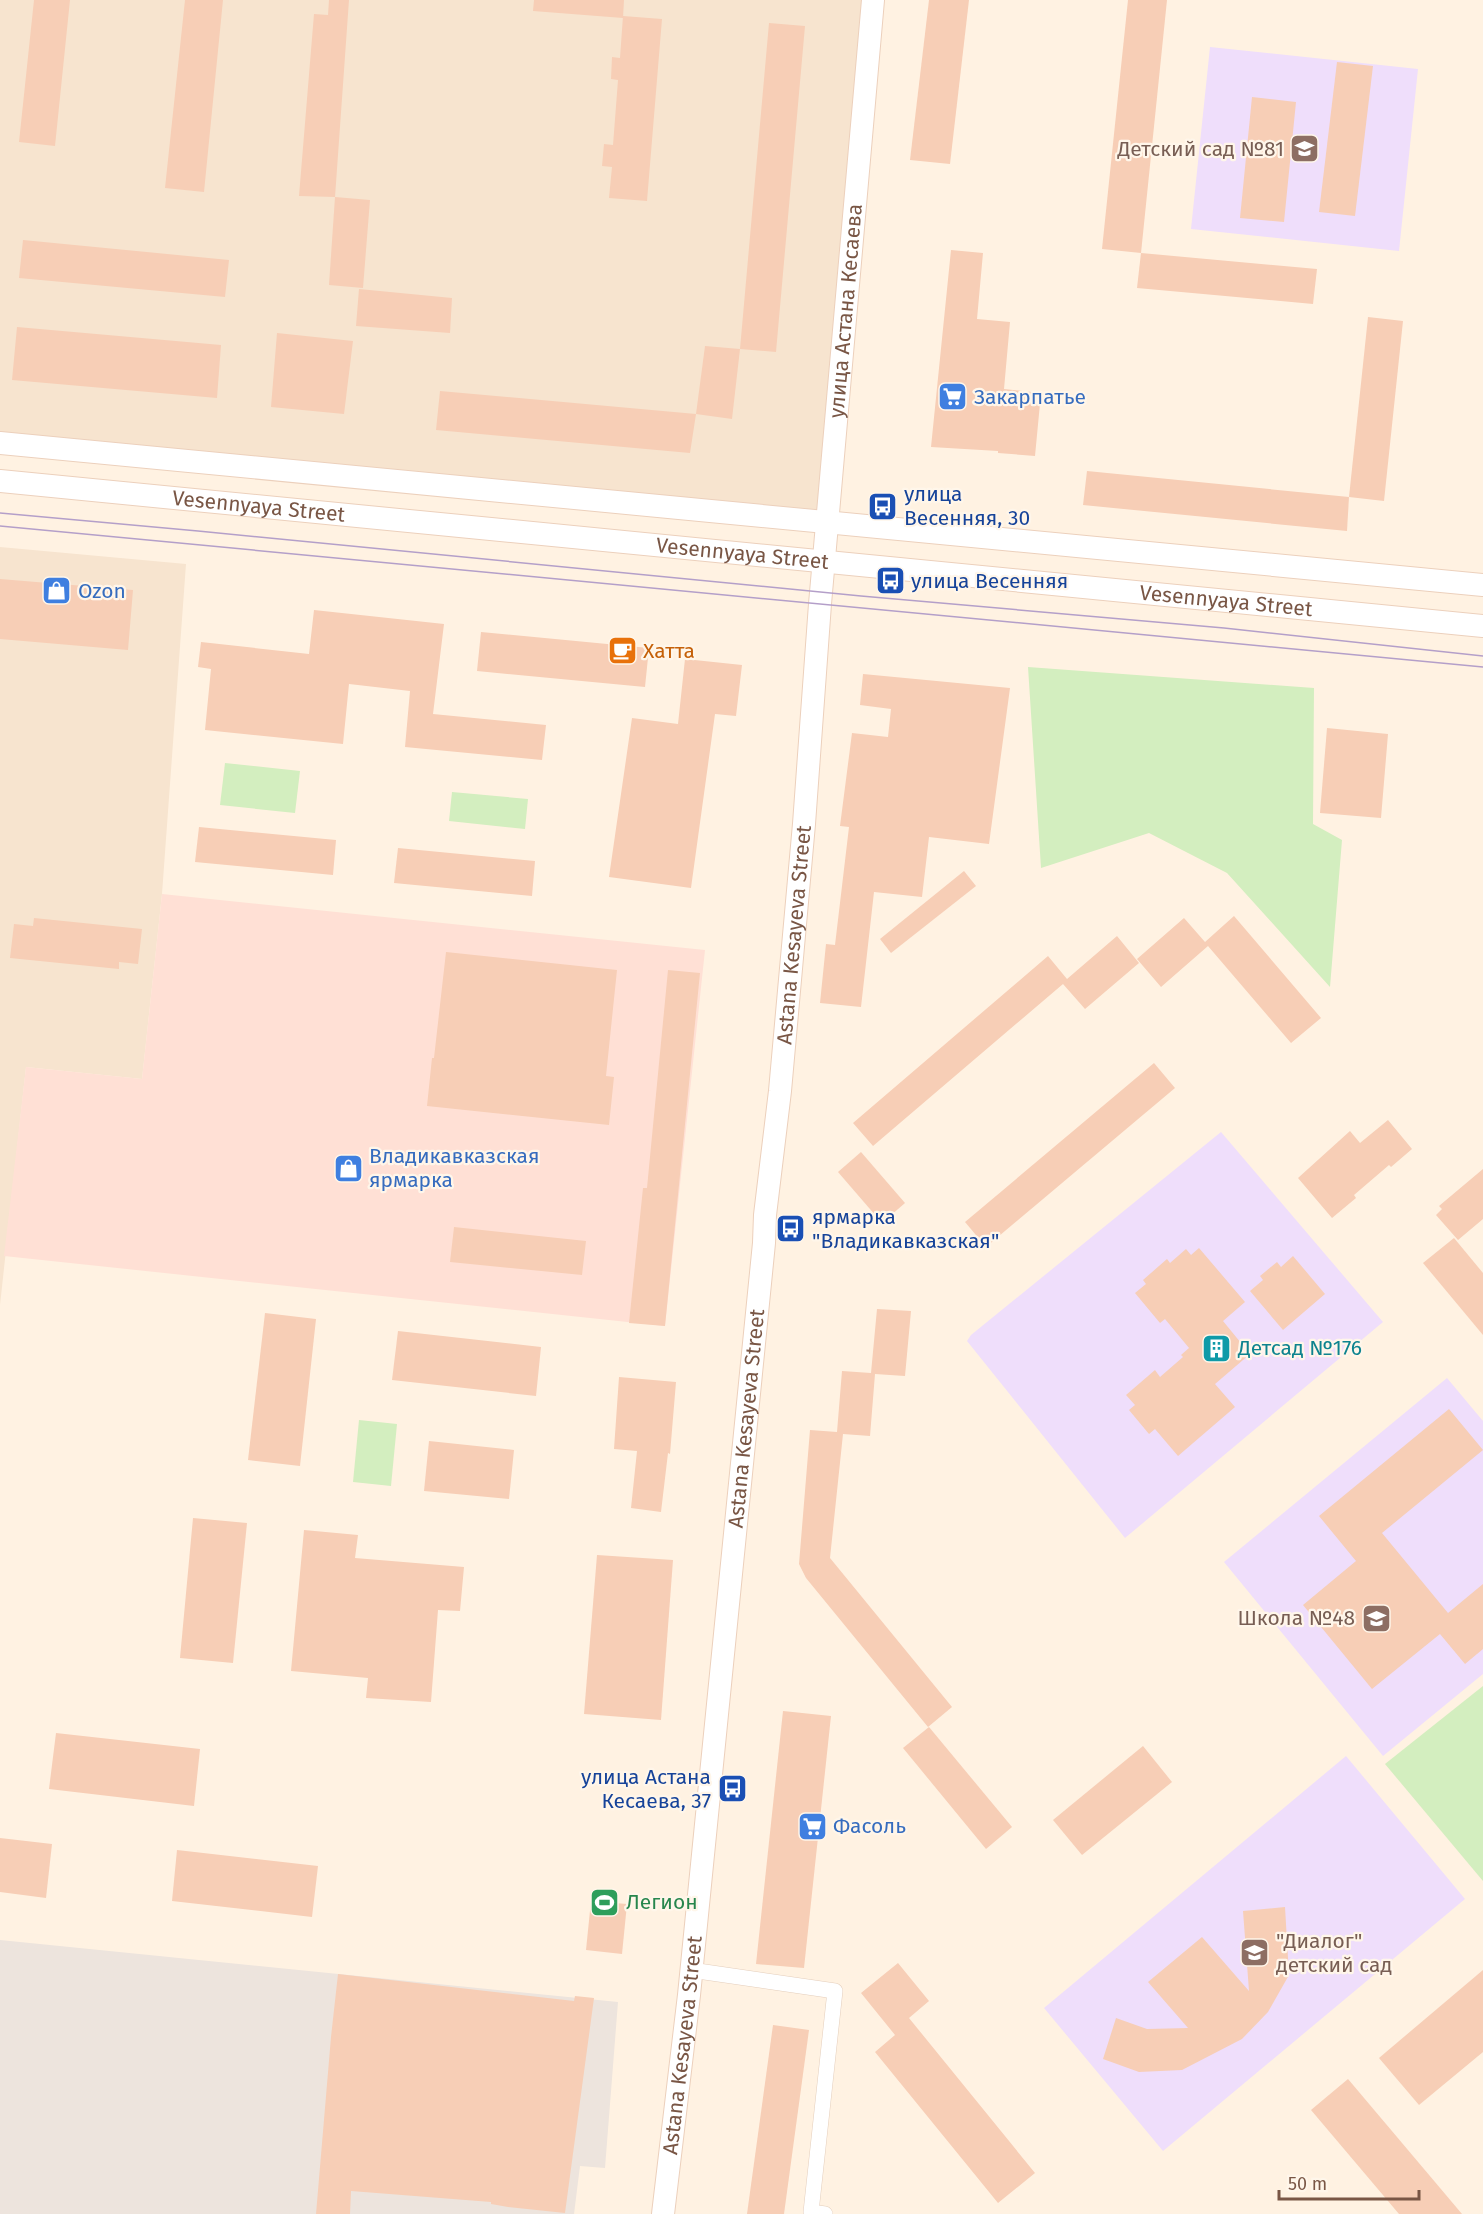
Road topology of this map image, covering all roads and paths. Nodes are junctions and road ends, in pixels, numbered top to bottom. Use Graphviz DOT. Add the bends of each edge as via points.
graph roads {
  1 [pos="873,0"];
  2 [pos="0,443"];
  3 [pos="0,481"];
  4 [pos="827,522"];
  5 [pos="824,561"];
  6 [pos="1483,585"];
  7 [pos="1483,626"];
  8 [pos="691,1970"];
  9 [pos="663,2214"];
  10 [pos="825,2214"];
  1 -- 4 [label="street, улица Астана Кесаева"];
  2 -- 4 [label="street, Vesennyaya Street"];
  3 -- 5 [label="street, Vesennyaya Street"];
  4 -- 5 [label="street, улица Астана Кесаева"];
  4 -- 6 [label="street, Vesennyaya Street"];
  5 -- 7 [label="street, Vesennyaya Street"];
  5 -- 8 [label="street, улица Астана Кесаева" via="780,1091"];
  8 -- 9 [label="street, Astana Kesayeva Street"];
  8 -- 10 [label="street" via="835,1991 811,2212"];
}
